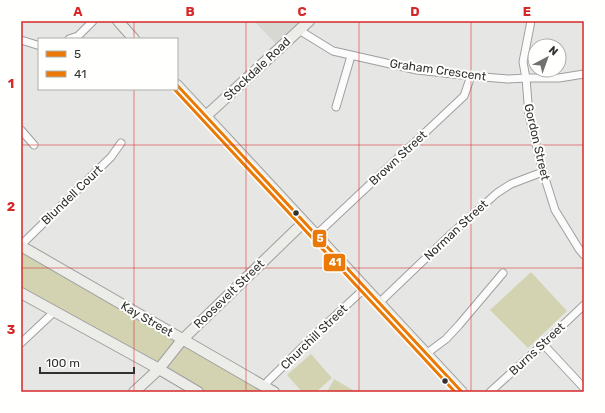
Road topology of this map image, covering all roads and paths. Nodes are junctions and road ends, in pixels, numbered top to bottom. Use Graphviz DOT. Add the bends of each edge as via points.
graph roads {
  1 [pos="93,21"];
  2 [pos="118,21"];
  3 [pos="309,21"];
  4 [pos="531,21"];
  5 [pos="299,30"];
  6 [pos="72,38"];
  7 [pos="133,38"];
  8 [pos="21,40"];
  9 [pos="38,45"];
  10 [pos="351,56"];
  11 [pos="584,74"];
  12 [pos="472,76"];
  13 [pos="526,78"];
  14 [pos="178,86"];
  15 [pos="336,107"];
  16 [pos="206,116"];
  17 [pos="21,130"];
  18 [pos="121,143"];
  19 [pos="34,145"];
  20 [pos="543,172"];
  21 [pos="304,222"];
  22 [pos="316,235"];
  23 [pos="21,246"];
  24 [pos="584,255"];
  25 [pos="503,273"];
  26 [pos="365,288"];
  27 [pos="21,293"];
  28 [pos="379,303"];
  29 [pos="584,305"];
  30 [pos="54,312"];
  31 [pos="182,340"];
  32 [pos="21,343"];
  33 [pos="543,344"];
  34 [pos="426,354"];
  35 [pos="159,369"];
  36 [pos="264,387"];
  37 [pos="584,388"];
  38 [pos="134,392"];
  39 [pos="198,392"];
  40 [pos="274,392"];
  41 [pos="462,392"];
  42 [pos="490,392"];
  1 -- 6 [label="street" via="78,36"];
  2 -- 7 [label="street"];
  3 -- 5 [label="street, Stockdale Road"];
  4 -- 13 [label="street, Gordon Street" via="523,62"];
  5 -- 10 [label="street, Graham Crescent" via="333,51"];
  5 -- 16 [label="street, Stockdale Road"];
  8 -- 9 [label="street"];
  10 -- 12 [label="street, Graham Crescent" via="417,70"];
  10 -- 15 [label="street"];
  11 -- 13 [label="street, Graham Crescent" via="559,78"];
  12 -- 13 [label="street, Graham Crescent"];
  12 -- 22 [label="street, Brown Street" via="464,96"];
  13 -- 20 [label="street, Gordon Street" via="529,115"];
  14 -- 16 [label="street"];
  16 -- 21 [label="street"];
  17 -- 19 [label="street"];
  18 -- 23 [label="street, Blundell Court" via="111,157"];
  20 -- 24 [label="street, Gordon Street" via="556,210"];
  20 -- 28 [label="street, Norman Street" via="511,184 496,193"];
  21 -- 22 [label="street"];
  21 -- 31 [label="street, Roosevelt Street"];
  22 -- 26 [label="street"];
  23 -- 31 [label="street, Kay Street"];
  25 -- 34 [label="street" via="446,339"];
  26 -- 28 [label="street"];
  26 -- 36 [label="street, Churchill Street"];
  27 -- 30 [label="street"];
  28 -- 34 [label="street"];
  29 -- 33 [label="street, Burns Street"];
  30 -- 32 [label="street"];
  30 -- 35 [label="street"];
  31 -- 35 [label="street, Roosevelt Street"];
  31 -- 36 [label="street, Kay Street"];
  33 -- 37 [label="street"];
  33 -- 42 [label="street, Burns Street"];
  34 -- 41 [label="street"];
  35 -- 38 [label="street, Roosevelt Street"];
  35 -- 39 [label="street"];
  36 -- 40 [label="street, Kay Street"];
}
